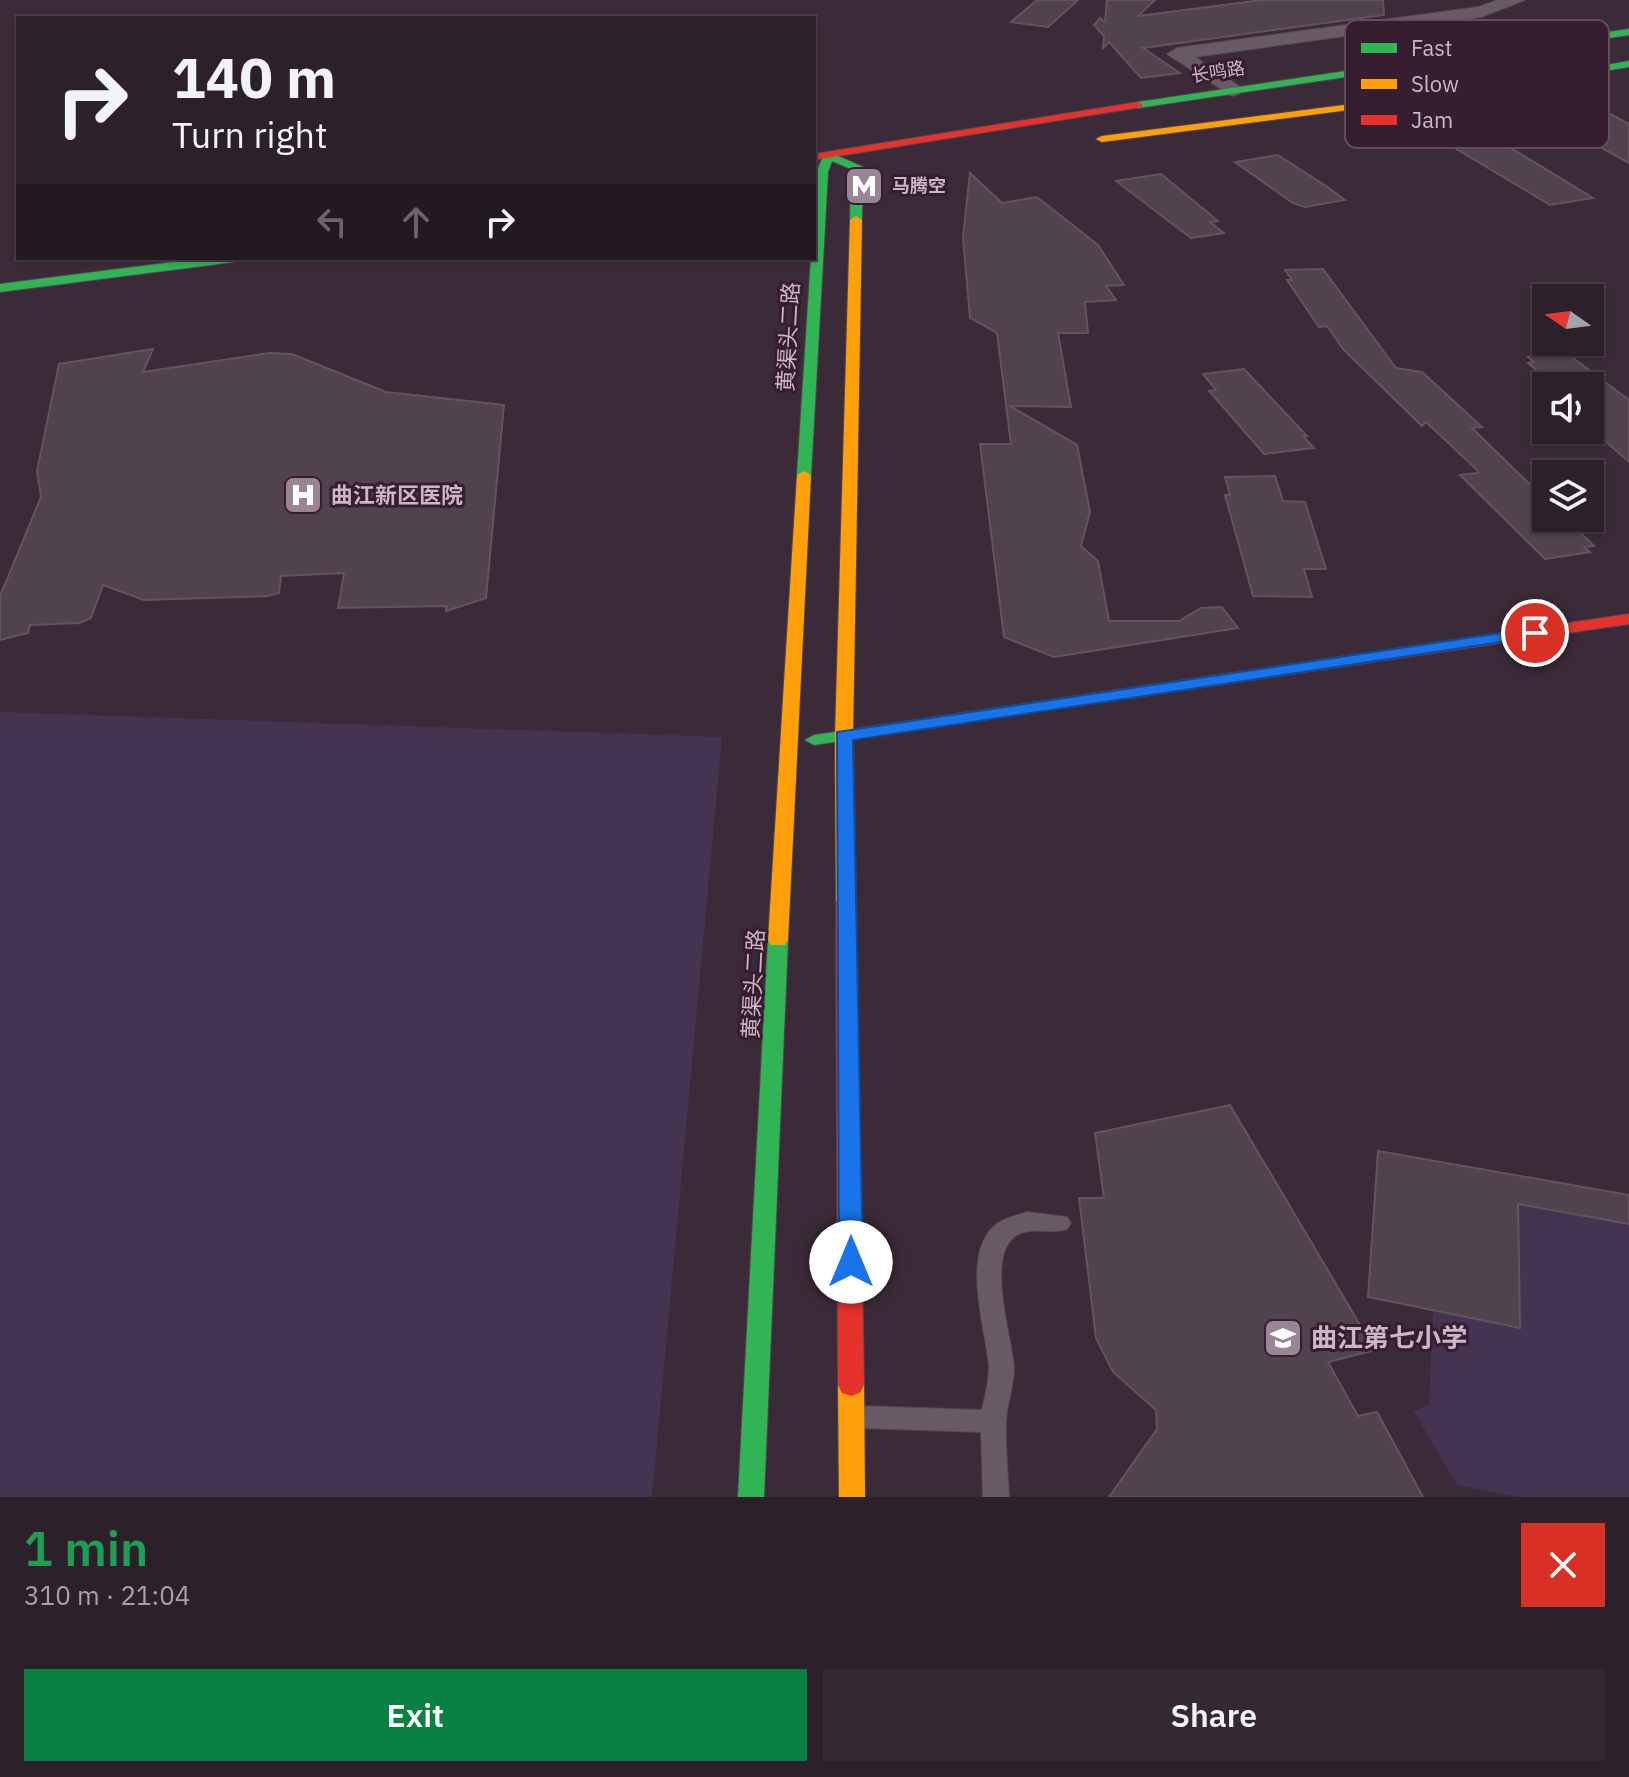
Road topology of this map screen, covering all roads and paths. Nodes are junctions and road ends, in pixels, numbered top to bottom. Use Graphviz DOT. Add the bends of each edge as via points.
graph roads {
  1 [pos="1516,0"];
  2 [pos="1423,20"];
  3 [pos="1345,31"];
  4 [pos="1629,32"];
  5 [pos="1609,35"];
  6 [pos="1629,64"];
  7 [pos="1609,67"];
  8 [pos="1345,73"];
  9 [pos="1232,90"];
  10 [pos="1345,110"];
  11 [pos="1076,142"];
  12 [pos="908,161"];
  13 [pos="820,164"];
  14 [pos="857,167"];
  15 [pos="816,236"];
  16 [pos="82,260"];
  17 [pos="218,260"];
  18 [pos="815,260"];
  19 [pos="0,272"];
  20 [pos="0,288"];
  21 [pos="1629,619"];
  22 [pos="844,736"];
  23 [pos="788,744"];
  24 [pos="1059,1223"];
  25 [pos="853,1417"];
  26 [pos="993,1421"];
  27 [pos="751,1497"];
  28 [pos="852,1497"];
  29 [pos="996,1497"];
  1 -- 2 [label="street" via="1481,12"];
  3 -- 9 [label="street" via="1177,54"];
  4 -- 5 [label="main road, 长鸣路"];
  6 -- 7 [label="main road"];
  8 -- 9 [label="main road, 长鸣路"];
  9 -- 13 [label="main road, 长鸣路"];
  10 -- 11 [label="main road"];
  12 -- 14 [label="main road"];
  13 -- 14 [label="main road"];
  13 -- 15 [label="main road, 黄渠头二路"];
  14 -- 22 [label="main road"];
  16 -- 19 [label="main road"];
  17 -- 20 [label="main road"];
  18 -- 23 [label="main road, 黄渠头二路"];
  21 -- 22 [label="main road"];
  22 -- 23 [label="main road"];
  22 -- 25 [label="main road"];
  23 -- 27 [label="main road, 黄渠头二路"];
  24 -- 26 [label="lane" via="1017,1223 994,1241 988,1258 1001,1371"];
  25 -- 26 [label="lane"];
  25 -- 28 [label="main road"];
  26 -- 29 [label="lane"];
}
